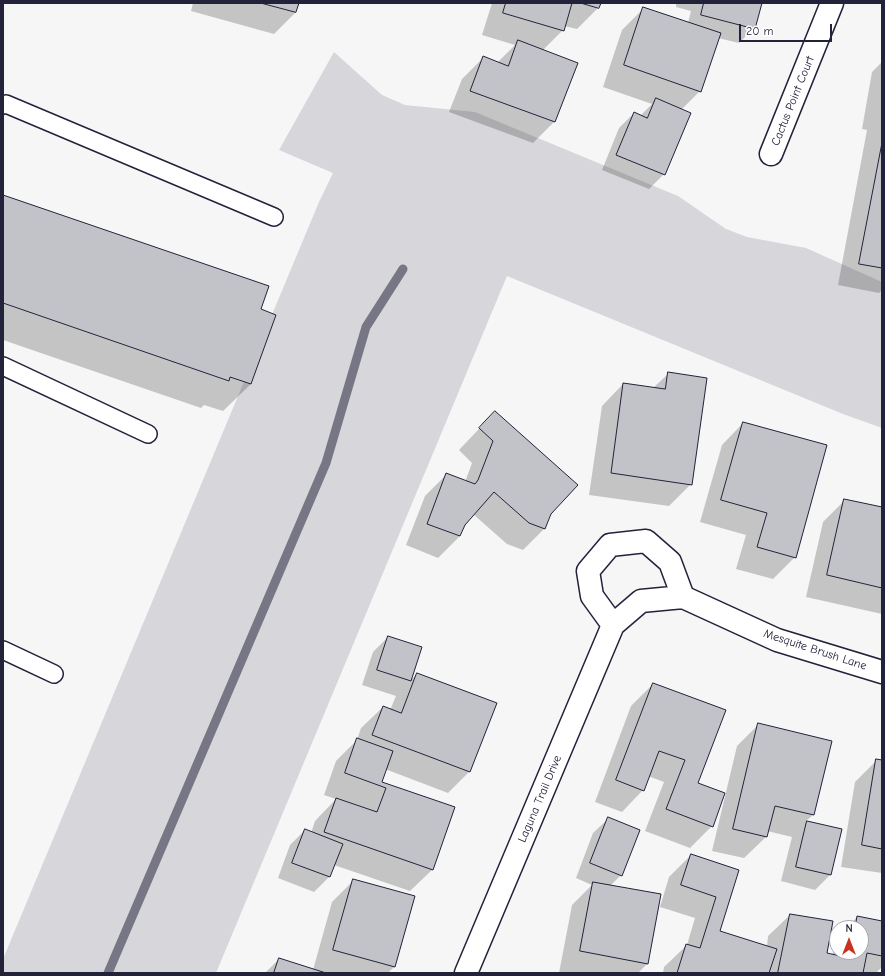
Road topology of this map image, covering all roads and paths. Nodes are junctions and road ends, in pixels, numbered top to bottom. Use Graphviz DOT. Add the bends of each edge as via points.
graph roads {
  1 [pos="832,3"];
  2 [pos="3,105"];
  3 [pos="771,154"];
  4 [pos="274,217"];
  5 [pos="3,366"];
  6 [pos="148,434"];
  7 [pos="683,597"];
  8 [pos="613,626"];
  9 [pos="3,650"];
  10 [pos="882,672"];
  11 [pos="54,674"];
  12 [pos="466,973"];
  1 -- 3 [label="street, Cactus Point Court"];
  2 -- 4 [label="lane" via="6,104"];
  5 -- 6 [label="lane"];
  7 -- 8 [label="street, Laguna Trail Drive" via="641,601"];
  7 -- 8 [label="street" via="670,562 646,541 610,545 588,571 592,596"];
  7 -- 10 [label="street, Mesquite Brush Lane" via="777,640"];
  8 -- 12 [label="street, Laguna Trail Drive"];
  9 -- 11 [label="lane"];
}
